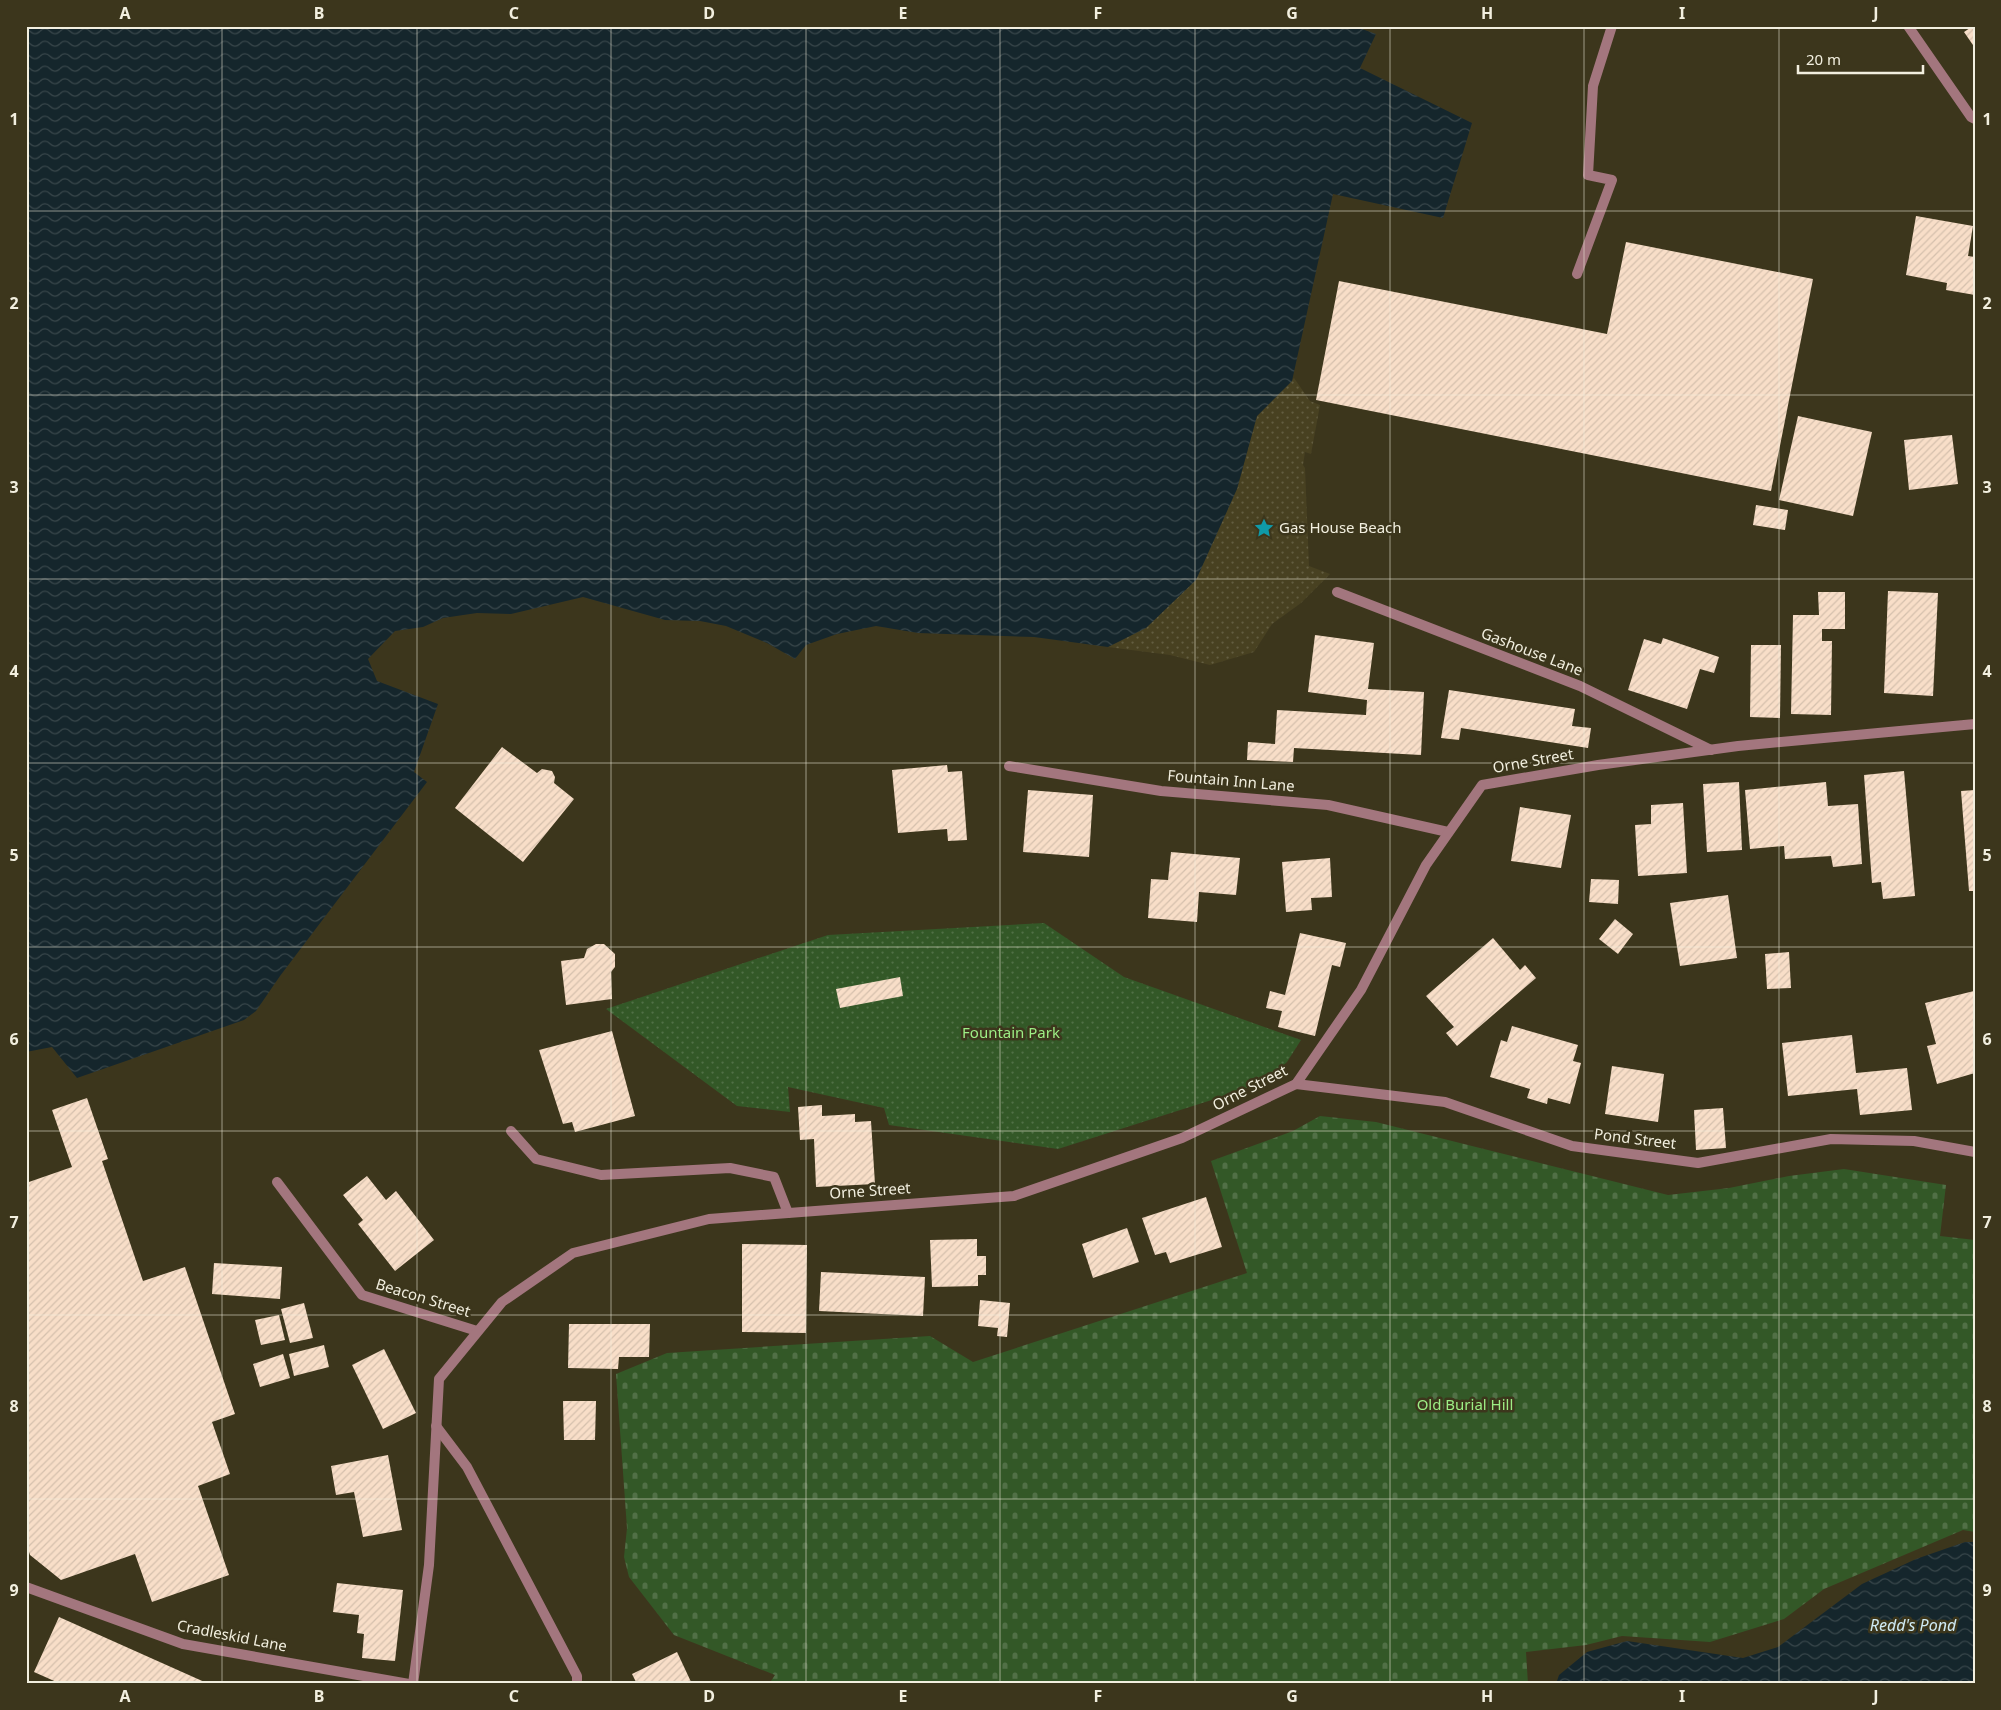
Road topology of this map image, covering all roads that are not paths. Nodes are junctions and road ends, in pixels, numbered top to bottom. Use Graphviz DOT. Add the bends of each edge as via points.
graph roads {
  1 [pos="1612,26"];
  2 [pos="1908,26"];
  3 [pos="1975,119"];
  4 [pos="1577,274"];
  5 [pos="1337,592"];
  6 [pos="1975,724"];
  7 [pos="1711,750"];
  8 [pos="1009,766"];
  9 [pos="1448,832"];
  10 [pos="1296,1084"];
  11 [pos="511,1131"];
  12 [pos="1975,1152"];
  13 [pos="277,1182"];
  14 [pos="788,1213"];
  15 [pos="477,1331"];
  16 [pos="436,1426"];
  17 [pos="26,1587"];
  18 [pos="411,1684"];
  19 [pos="577,1684"];
  1 -- 4 [label="street" via="1593,86 1588,175 1612,180"];
  2 -- 3 [label="street"];
  5 -- 7 [label="street, Gashouse Lane" via="1580,686"];
  6 -- 7 [label="street, Orne Street"];
  7 -- 9 [label="street, Orne Street" via="1482,785"];
  8 -- 9 [label="street, Fountain Inn Lane" via="1161,791 1328,804"];
  9 -- 10 [label="street, Orne Street" via="1426,865 1361,990"];
  10 -- 12 [label="street, Pond Street" via="1445,1102 1572,1146 1698,1162 1830,1139 1914,1141"];
  10 -- 14 [label="street, Orne Street" via="1182,1138 1014,1196"];
  11 -- 14 [label="street" via="536,1159 601,1175 730,1168 774,1177"];
  13 -- 15 [label="street, Beacon Street" via="362,1295"];
  14 -- 15 [label="street, Orne Street" via="709,1219 573,1253 502,1302"];
  15 -- 16 [label="street, Beacon Street" via="439,1379"];
  16 -- 18 [label="street, Beacon Street" via="429,1565"];
  16 -- 19 [label="street" via="466,1467 576,1676"];
  17 -- 18 [label="street, Cradleskid Lane" via="183,1644"];
}
